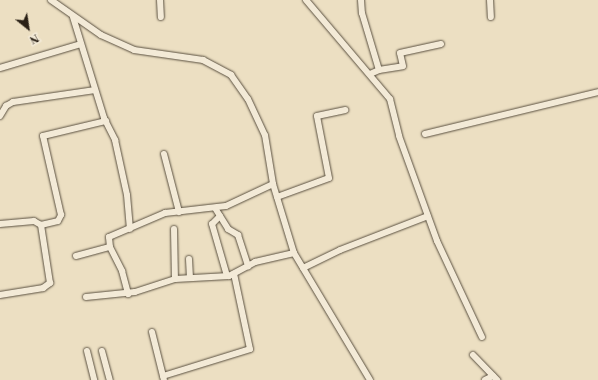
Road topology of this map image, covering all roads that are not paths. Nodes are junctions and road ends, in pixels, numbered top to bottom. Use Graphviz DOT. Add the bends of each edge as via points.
graph roads {
  1 [pos="51,0"];
  2 [pos="160,0"];
  3 [pos="306,0"];
  4 [pos="361,0"];
  5 [pos="490,0"];
  6 [pos="73,17"];
  7 [pos="491,17"];
  8 [pos="161,18"];
  9 [pos="81,44"];
  10 [pos="440,44"];
  11 [pos="0,68"];
  12 [pos="379,70"];
  13 [pos="370,74"];
  14 [pos="95,90"];
  15 [pos="598,92"];
  16 [pos="345,110"];
  17 [pos="0,116"];
  18 [pos="106,121"];
  19 [pos="425,134"];
  20 [pos="164,154"];
  21 [pos="273,184"];
  22 [pos="277,197"];
  23 [pos="215,208"];
  24 [pos="179,212"];
  25 [pos="220,216"];
  26 [pos="428,216"];
  27 [pos="0,224"];
  28 [pos="40,225"];
  29 [pos="130,228"];
  30 [pos="174,229"];
  31 [pos="110,247"];
  32 [pos="294,253"];
  33 [pos="76,256"];
  34 [pos="189,259"];
  35 [pos="248,266"];
  36 [pos="303,268"];
  37 [pos="230,275"];
  38 [pos="190,278"];
  39 [pos="175,279"];
  40 [pos="128,294"];
  41 [pos="0,295"];
  42 [pos="86,297"];
  43 [pos="152,332"];
  44 [pos="482,336"];
  45 [pos="87,351"];
  46 [pos="102,351"];
  47 [pos="473,355"];
  48 [pos="164,378"];
  49 [pos="495,378"];
  50 [pos="94,380"];
  51 [pos="110,380"];
  52 [pos="370,380"];
  53 [pos="485,380"];
  1 -- 6 [label="street"];
  2 -- 8 [label="street"];
  3 -- 13 [label="street"];
  4 -- 12 [label="street" via="362,14"];
  5 -- 7 [label="street"];
  6 -- 9 [label="street"];
  6 -- 21 [label="street" via="101,35 134,50 203,60 231,75 248,99 265,135"];
  9 -- 11 [label="street"];
  9 -- 14 [label="street"];
  10 -- 12 [label="street" via="400,54 403,66"];
  12 -- 13 [label="street"];
  13 -- 26 [label="street" via="390,99 399,136"];
  14 -- 17 [label="street" via="13,102 6,106"];
  14 -- 18 [label="street"];
  15 -- 19 [label="street"];
  16 -- 22 [label="street" via="317,116 329,178"];
  18 -- 28 [label="street" via="42,136 61,218"];
  18 -- 29 [label="street" via="115,140 121,163"];
  20 -- 24 [label="street"];
  21 -- 22 [label="street"];
  21 -- 23 [label="street" via="235,203"];
  22 -- 32 [label="street"];
  23 -- 24 [label="street"];
  23 -- 25 [label="street"];
  24 -- 29 [label="street" via="165,213"];
  25 -- 35 [label="street" via="230,231 238,235"];
  25 -- 37 [label="street" via="212,224"];
  26 -- 36 [label="street" via="330,254"];
  26 -- 44 [label="street" via="470,316"];
  27 -- 28 [label="street" via="34,221"];
  28 -- 41 [label="street" via="49,285"];
  29 -- 31 [label="street" via="109,237"];
  30 -- 39 [label="street"];
  31 -- 33 [label="street"];
  31 -- 40 [label="street" via="122,271"];
  32 -- 35 [label="street"];
  32 -- 36 [label="street"];
  34 -- 38 [label="street"];
  35 -- 37 [label="street"];
  36 -- 52 [label="street"];
  37 -- 38 [label="street"];
  37 -- 48 [label="street" via="250,349"];
  38 -- 39 [label="street"];
  39 -- 40 [label="street"];
  40 -- 42 [label="street"];
  43 -- 48 [label="street"];
  45 -- 50 [label="street"];
  46 -- 51 [label="street"];
  47 -- 49 [label="street"];
  49 -- 53 [label="street"];
}
